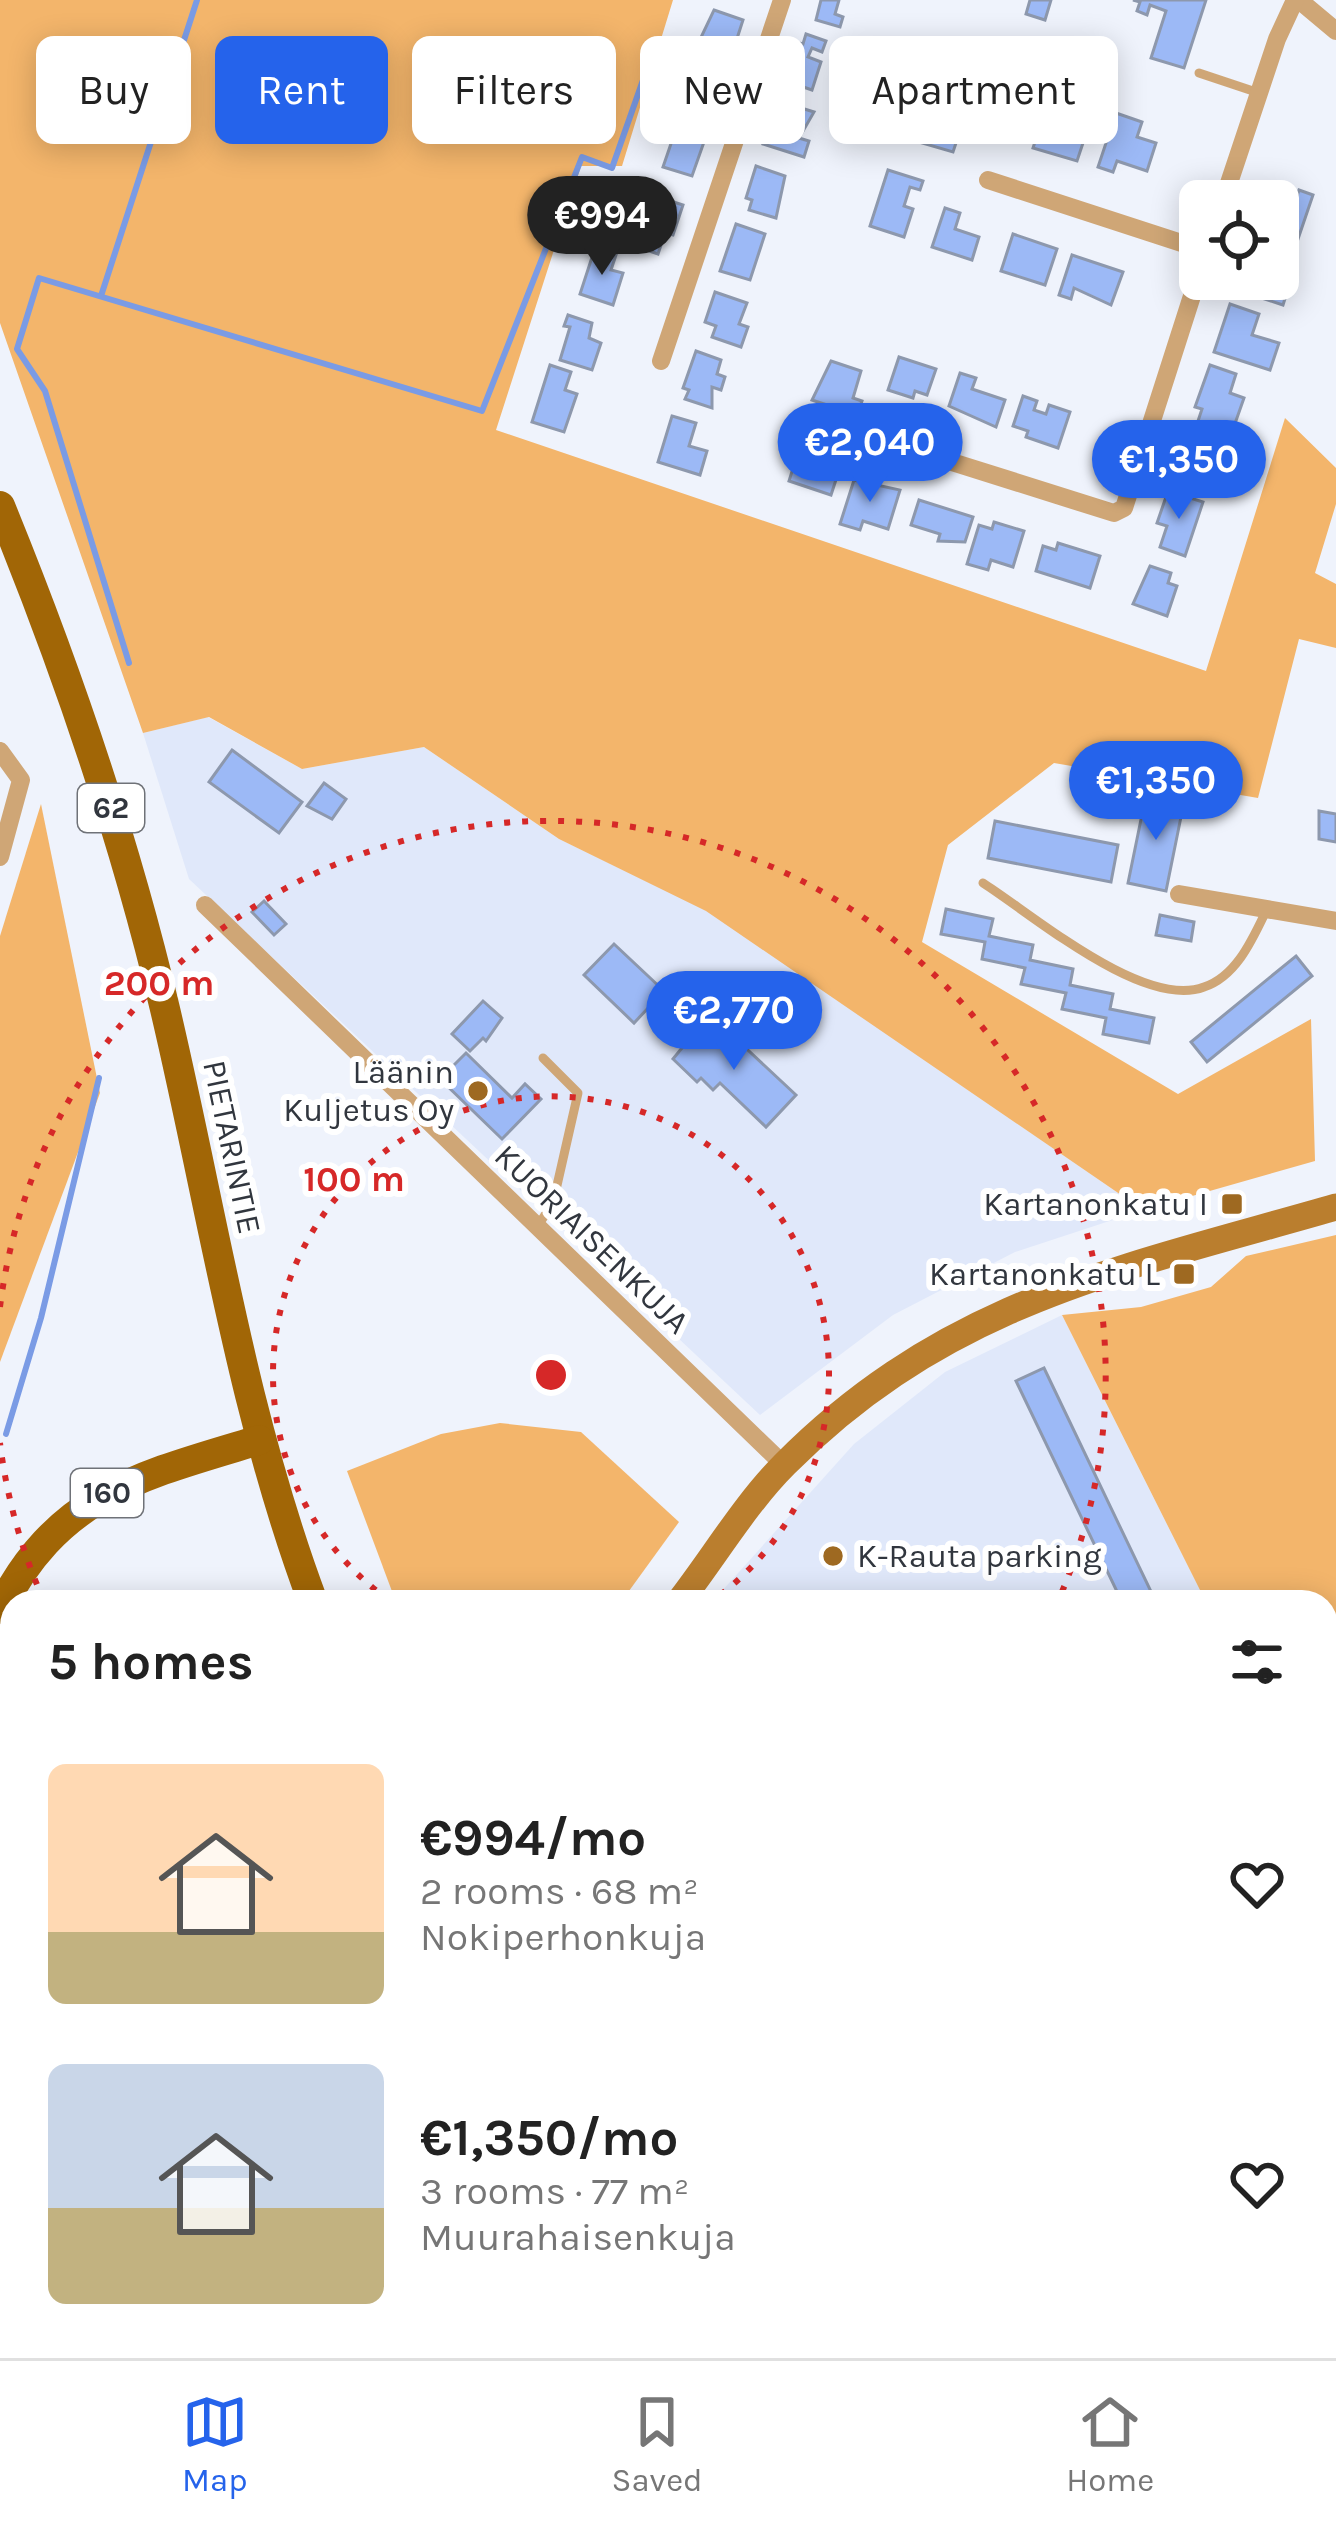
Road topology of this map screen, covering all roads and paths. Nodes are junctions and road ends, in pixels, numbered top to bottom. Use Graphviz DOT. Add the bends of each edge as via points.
graph roads {
  1 [pos="782,0"];
  2 [pos="1297,0"];
  3 [pos="1336,31"];
  4 [pos="1199,73"];
  5 [pos="1259,93"];
  6 [pos="988,180"];
  7 [pos="1230,180"];
  8 [pos="1179,242"];
  9 [pos="1191,300"];
  10 [pos="661,361"];
  11 [pos="901,446"];
  12 [pos="0,506"];
  13 [pos="0,751"];
  14 [pos="0,857"];
  15 [pos="983,883"];
  16 [pos="1179,894"];
  17 [pos="205,904"];
  18 [pos="1267,909"];
  19 [pos="1336,921"];
  20 [pos="543,1058"];
  21 [pos="1336,1207"];
  22 [pos="536,1227"];
  23 [pos="259,1440"];
  24 [pos="784,1465"];
  25 [pos="10,1590"];
  26 [pos="309,1590"];
  27 [pos="688,1590"];
  1 -- 10 [label="street"];
  2 -- 3 [label="street"];
  2 -- 5 [label="street"];
  4 -- 5 [label="lane"];
  5 -- 7 [label="street"];
  6 -- 8 [label="street"];
  9 -- 11 [label="street" via="1124,508 1114,513"];
  12 -- 23 [label="main road, PIETARINTIE / 62" via="129,865"];
  13 -- 14 [label="street" via="21,780"];
  15 -- 18 [label="lane" via="1124,975 1182,991 1221,978"];
  16 -- 18 [label="street"];
  17 -- 22 [label="street, KUORIAISENKUJA"];
  18 -- 19 [label="street"];
  20 -- 22 [label="lane" via="578,1093 553,1203"];
  21 -- 24 [label="main road" via="1002,1310 870,1391"];
  22 -- 24 [label="street, KUORIAISENKUJA"];
  23 -- 25 [label="main road, 160" via="96,1498 53,1530"];
  23 -- 26 [label="main road, PIETARINTIE / 62"];
  24 -- 27 [label="main road"];
}
